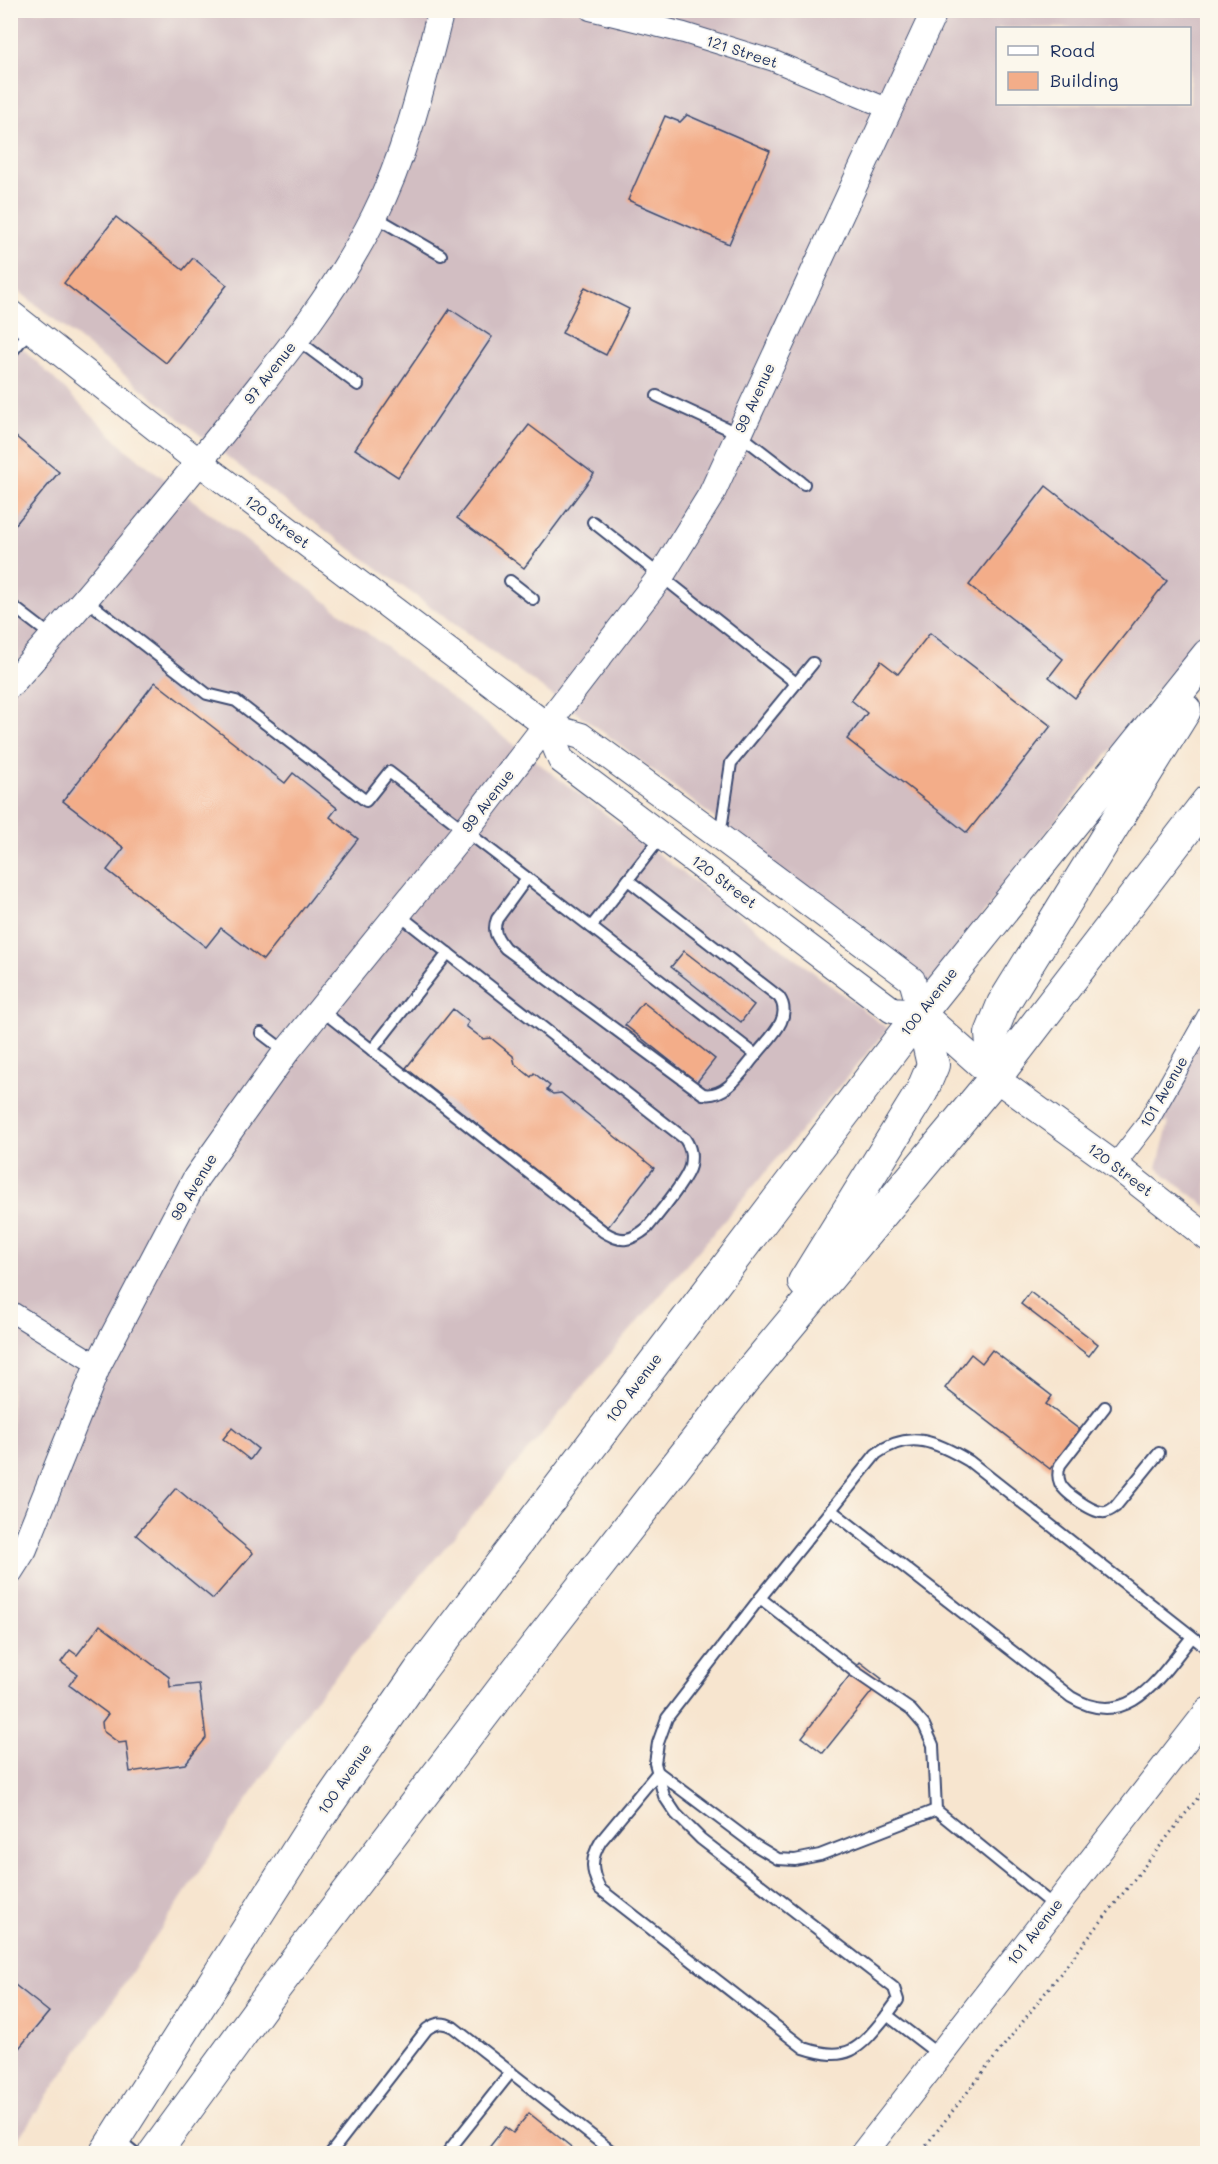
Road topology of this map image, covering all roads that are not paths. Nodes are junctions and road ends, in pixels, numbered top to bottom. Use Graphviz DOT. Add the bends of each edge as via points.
graph roads {
  1 [pos="441,10"];
  2 [pos="590,10"];
  3 [pos="935,10"];
  4 [pos="889,109"];
  5 [pos="374,216"];
  6 [pos="441,255"];
  7 [pos="10,313"];
  8 [pos="30,329"];
  9 [pos="296,339"];
  10 [pos="10,354"];
  11 [pos="358,385"];
  12 [pos="657,396"];
  13 [pos="739,434"];
  14 [pos="199,462"];
  15 [pos="804,484"];
  16 [pos="592,522"];
  17 [pos="661,576"];
  18 [pos="510,581"];
  19 [pos="533,599"];
  20 [pos="85,600"];
  21 [pos="10,604"];
  22 [pos="53,637"];
  23 [pos="1208,655"];
  24 [pos="813,663"];
  25 [pos="1208,674"];
  26 [pos="796,683"];
  27 [pos="10,685"];
  28 [pos="547,726"];
  29 [pos="1208,801"];
  30 [pos="465,831"];
  31 [pos="663,836"];
  32 [pos="720,837"];
  33 [pos="527,879"];
  34 [pos="628,880"];
  35 [pos="398,914"];
  36 [pos="591,927"];
  37 [pos="448,953"];
  38 [pos="320,1009"];
  39 [pos="921,1012"];
  40 [pos="1208,1015"];
  41 [pos="261,1034"];
  42 [pos="372,1050"];
  43 [pos="286,1052"];
  44 [pos="756,1055"];
  45 [pos="996,1078"];
  46 [pos="1115,1165"];
  47 [pos="1208,1238"];
  48 [pos="10,1311"];
  49 [pos="98,1365"];
  50 [pos="746,1377"];
  51 [pos="1105,1407"];
  52 [pos="1159,1453"];
  53 [pos="831,1510"];
  54 [pos="10,1571"];
  55 [pos="760,1598"];
  56 [pos="1192,1637"];
  57 [pos="1208,1649"];
  58 [pos="1208,1711"];
  59 [pos="658,1772"];
  60 [pos="936,1810"];
  61 [pos="1055,1907"];
  62 [pos="887,2015"];
  63 [pos="940,2055"];
  64 [pos="511,2072"];
  65 [pos="118,2148"];
  66 [pos="154,2154"];
  67 [pos="330,2154"];
  68 [pos="446,2154"];
  69 [pos="615,2154"];
  70 [pos="863,2154"];
  1 -- 5 [label="street, 97 Avenue" via="400,158"];
  2 -- 4 [label="street, 121 Street" via="774,61"];
  3 -- 4 [label="street, 99 Avenue"];
  4 -- 13 [label="street, 99 Avenue"];
  5 -- 6 [label="lane"];
  5 -- 9 [label="street, 97 Avenue" via="338,281"];
  7 -- 8 [label="street, 120 Street"];
  8 -- 10 [label="lane"];
  8 -- 14 [label="street, 120 Street"];
  9 -- 11 [label="lane"];
  9 -- 14 [label="street, 97 Avenue"];
  12 -- 13 [label="lane"];
  13 -- 15 [label="lane"];
  13 -- 17 [label="street, 99 Avenue" via="711,495"];
  14 -- 20 [label="street, 97 Avenue"];
  14 -- 28 [label="street, 120 Street"];
  16 -- 17 [label="lane"];
  17 -- 26 [label="lane"];
  17 -- 28 [label="street, 99 Avenue"];
  18 -- 19 [label="lane"];
  20 -- 22 [label="street, 97 Avenue"];
  20 -- 30 [label="lane" via="207,694 236,700 366,801 389,772"];
  21 -- 22 [label="lane"];
  22 -- 27 [label="street, 97 Avenue"];
  23 -- 39 [label="main road, 100 Avenue"];
  24 -- 26 [label="lane"];
  25 -- 45 [label="main road" via="1003,1004 991,1034"];
  26 -- 32 [label="lane" via="731,763"];
  28 -- 30 [label="street, 99 Avenue"];
  28 -- 31 [label="street, 120 Street" via="561,760"];
  28 -- 32 [label="street, 120 Street" via="581,736"];
  29 -- 45 [label="main road"];
  30 -- 33 [label="lane"];
  30 -- 35 [label="street, 99 Avenue"];
  31 -- 34 [label="lane"];
  31 -- 39 [label="street, 120 Street" via="892,1010"];
  32 -- 39 [label="street, 120 Street" via="912,980"];
  33 -- 36 [label="lane"];
  33 -- 44 [label="lane" via="497,918 494,931 505,948 703,1094 719,1094"];
  34 -- 36 [label="lane"];
  34 -- 44 [label="lane" via="785,1005 781,1023"];
  35 -- 37 [label="lane"];
  35 -- 38 [label="street, 99 Avenue"];
  36 -- 44 [label="lane"];
  37 -- 42 [label="lane"];
  37 -- 42 [label="lane" via="685,1139 691,1148 689,1169 646,1228 624,1239 604,1232"];
  38 -- 42 [label="lane"];
  38 -- 43 [label="street, 99 Avenue"];
  39 -- 45 [label="street, 120 Street"];
  39 -- 50 [label="main road" via="933,1065 922,1091"];
  39 -- 65 [label="main road, 100 Avenue" via="419,1672 319,1817"];
  40 -- 46 [label="street, 101 Avenue" via="1146,1125"];
  41 -- 43 [label="lane"];
  43 -- 49 [label="street, 99 Avenue" via="196,1178"];
  45 -- 46 [label="street, 120 Street"];
  45 -- 50 [label="main road"];
  46 -- 47 [label="street, 120 Street"];
  48 -- 49 [label="street"];
  49 -- 54 [label="street, 99 Avenue" via="24,1549"];
  50 -- 66 [label="main road" via="396,1827"];
  51 -- 52 [label="lane" via="1060,1465 1057,1472 1061,1486 1089,1509 1110,1511"];
  53 -- 55 [label="lane"];
  53 -- 56 [label="lane" via="876,1454 890,1444 907,1439 947,1448 969,1461"];
  53 -- 56 [label="lane" via="1084,1705 1115,1708 1131,1703 1145,1694"];
  55 -- 59 [label="lane" via="667,1718 658,1743"];
  55 -- 60 [label="lane" via="911,1710 924,1725 933,1745"];
  56 -- 57 [label="lane"];
  58 -- 61 [label="street, 101 Avenue"];
  59 -- 60 [label="lane" via="778,1859 820,1855"];
  59 -- 62 [label="lane" via="664,1796 701,1839 894,1988 898,2000"];
  59 -- 62 [label="lane" via="594,1852 594,1878 600,1889 804,2048 824,2055 855,2049"];
  60 -- 61 [label="lane"];
  61 -- 63 [label="street, 101 Avenue"];
  62 -- 63 [label="lane"];
  63 -- 70 [label="street, 101 Avenue"];
  64 -- 67 [label="lane" via="453,2027 436,2023 427,2029"];
  64 -- 68 [label="lane"];
  64 -- 69 [label="lane"];
}
